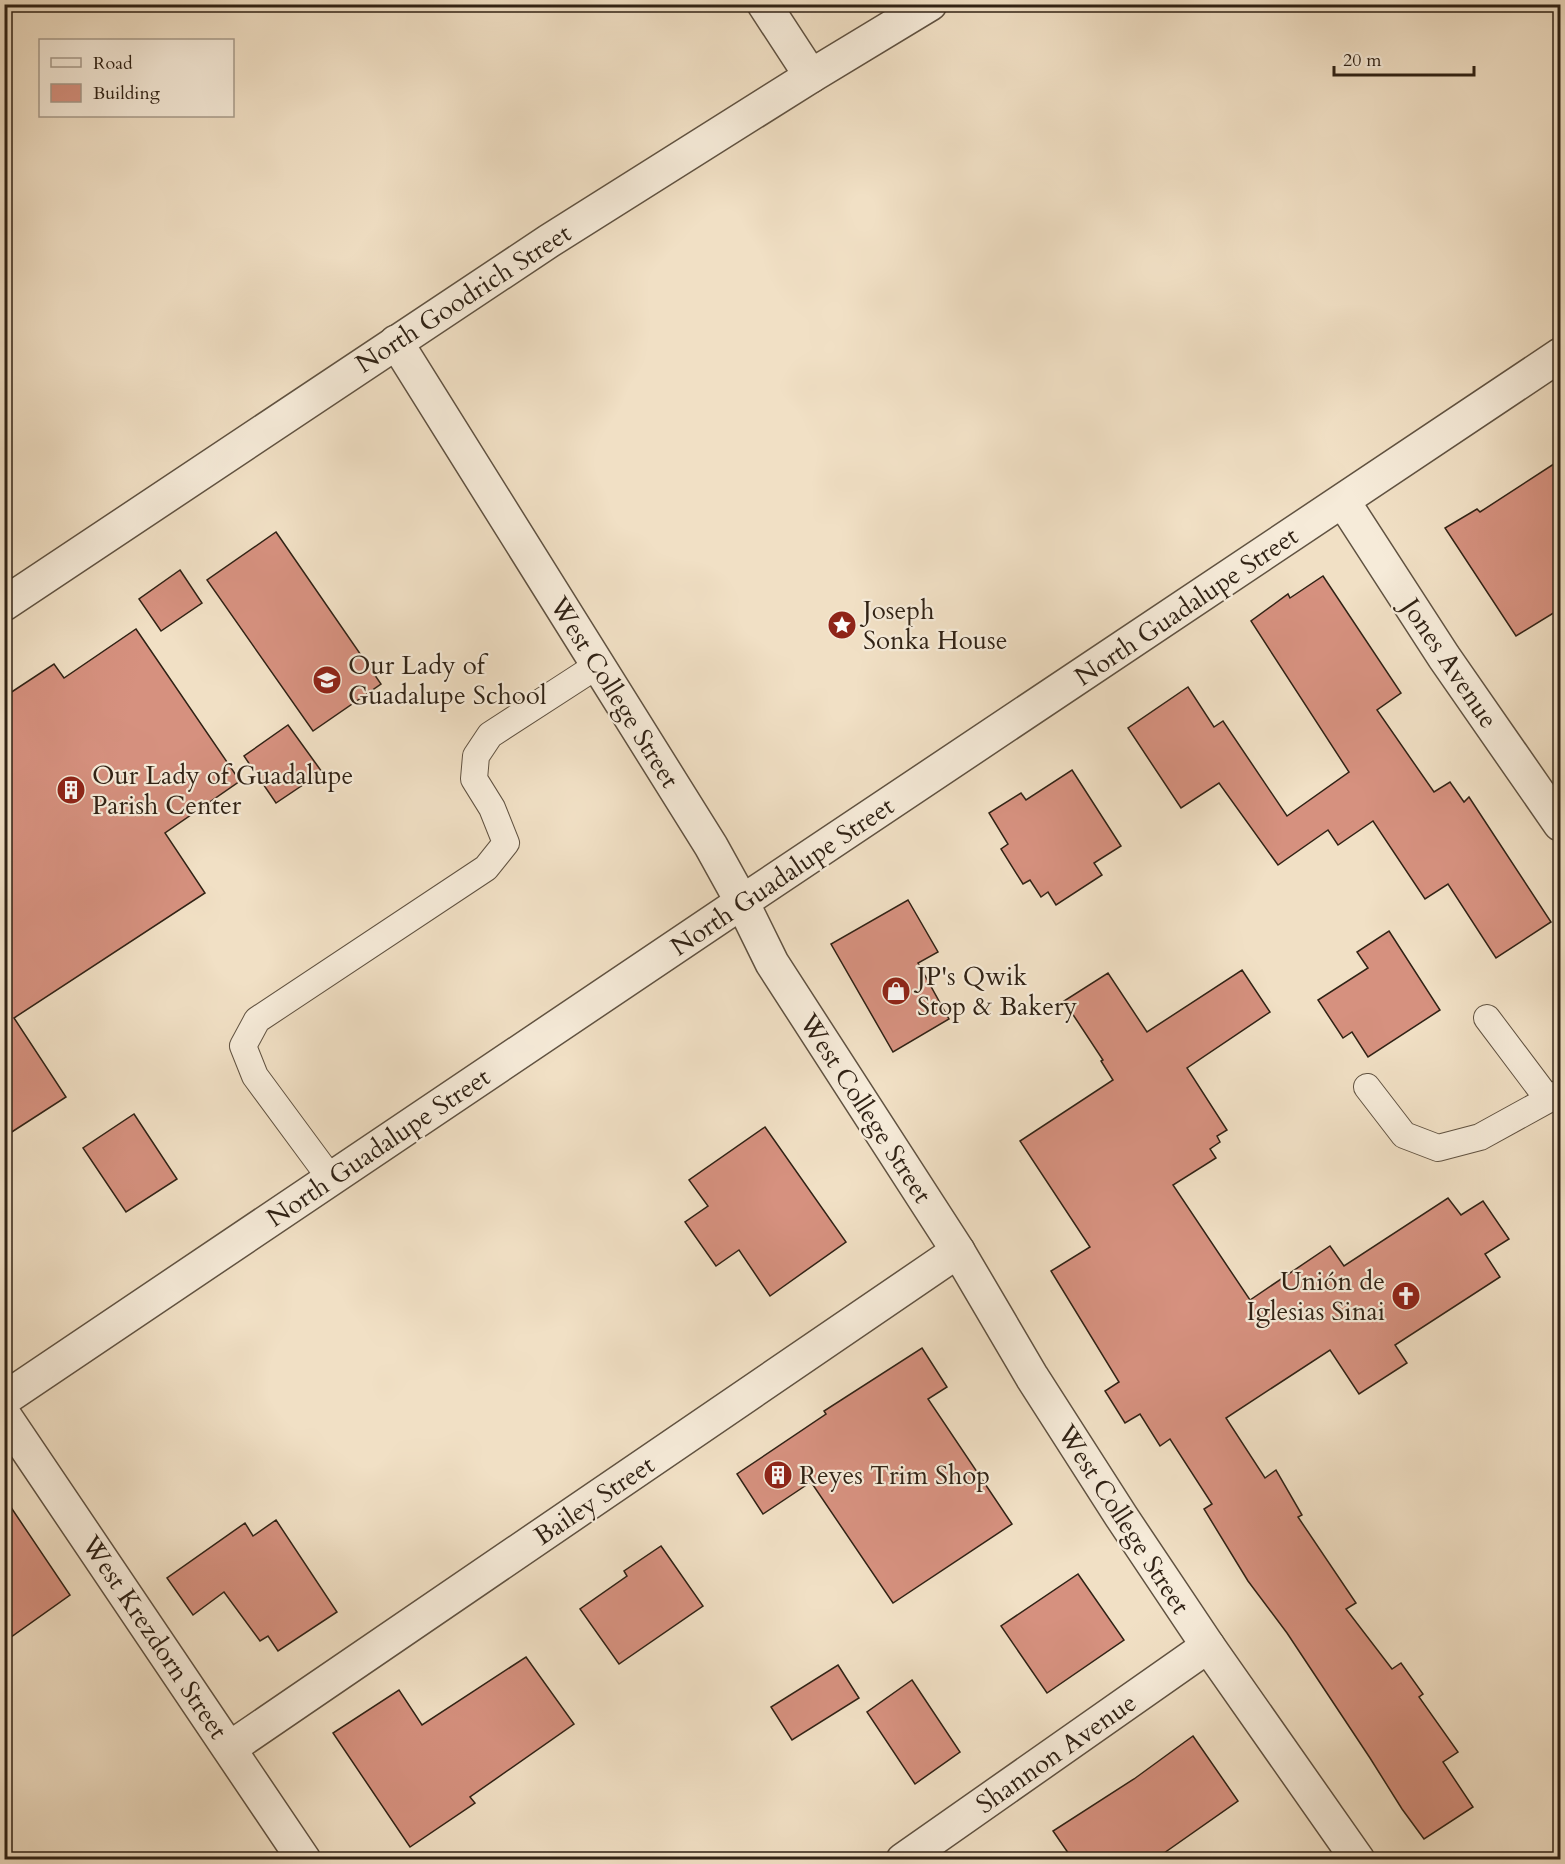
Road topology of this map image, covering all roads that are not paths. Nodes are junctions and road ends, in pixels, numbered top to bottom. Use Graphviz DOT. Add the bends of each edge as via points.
graph roads {
  1 [pos="764,4"];
  2 [pos="930,4"];
  3 [pos="811,76"];
  4 [pos="396,342"];
  5 [pos="1560,355"];
  6 [pos="1343,501"];
  7 [pos="4,604"];
  8 [pos="598,665"];
  9 [pos="1560,824"];
  10 [pos="742,902"];
  11 [pos="1487,1018"];
  12 [pos="1367,1087"];
  13 [pos="1554,1096"];
  14 [pos="331,1179"];
  15 [pos="958,1251"];
  16 [pos="4,1400"];
  17 [pos="4,1415"];
  18 [pos="1208,1646"];
  19 [pos="230,1748"];
  20 [pos="304,1860"];
  21 [pos="903,1860"];
  22 [pos="1358,1860"];
  1 -- 3 [label="street"];
  2 -- 3 [label="street, North Goodrich Street"];
  3 -- 4 [label="street, North Goodrich Street"];
  4 -- 7 [label="street, North Goodrich Street"];
  4 -- 8 [label="street, West College Street"];
  5 -- 6 [label="street, North Guadalupe Street"];
  6 -- 9 [label="street, Jones Avenue" via="1444,657"];
  6 -- 10 [label="street, North Guadalupe Street"];
  8 -- 10 [label="street, West College Street"];
  8 -- 14 [label="lane" via="490,735 476,756 474,779 492,808 506,843 486,868 257,1020 243,1046 255,1076"];
  10 -- 14 [label="street, North Guadalupe Street"];
  10 -- 15 [label="street, West College Street" via="772,963"];
  11 -- 13 [label="lane"];
  12 -- 13 [label="lane" via="1404,1135 1438,1148 1480,1137"];
  14 -- 16 [label="street, North Guadalupe Street"];
  15 -- 18 [label="street, West College Street" via="1038,1387"];
  15 -- 19 [label="street, Bailey Street"];
  17 -- 19 [label="street, West Krezdorn Street"];
  18 -- 21 [label="street, Shannon Avenue"];
  18 -- 22 [label="street, West College Street"];
  19 -- 20 [label="street, West Krezdorn Street"];
}
